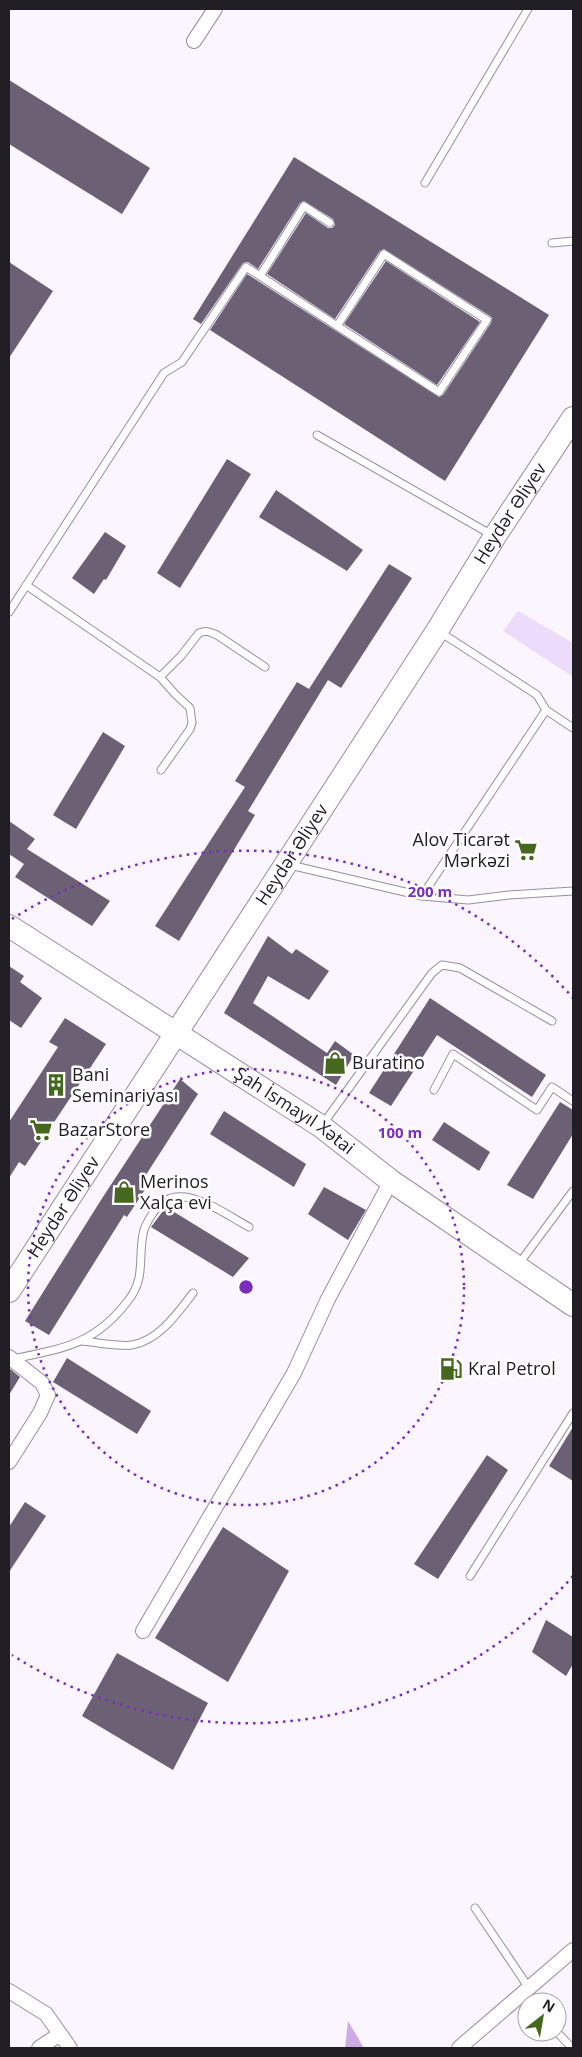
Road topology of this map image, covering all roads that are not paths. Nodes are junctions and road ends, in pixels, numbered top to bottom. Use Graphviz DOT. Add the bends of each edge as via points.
graph roads {
  1 [pos="215,9"];
  2 [pos="528,9"];
  3 [pos="194,41"];
  4 [pos="425,183"];
  5 [pos="330,223"];
  6 [pos="573,242"];
  7 [pos="552,244"];
  8 [pos="260,276"];
  9 [pos="337,326"];
  10 [pos="573,418"];
  11 [pos="317,435"];
  12 [pos="494,536"];
  13 [pos="26,585"];
  14 [pos="9,612"];
  15 [pos="437,631"];
  16 [pos="265,667"];
  17 [pos="160,677"];
  18 [pos="546,710"];
  19 [pos="573,728"];
  20 [pos="161,770"];
  21 [pos="285,864"];
  22 [pos="573,891"];
  23 [pos="422,896"];
  24 [pos="9,926"];
  25 [pos="552,1022"];
  26 [pos="175,1033"];
  27 [pos="434,1090"];
  28 [pos="573,1101"];
  29 [pos="322,1127"];
  30 [pos="391,1181"];
  31 [pos="573,1191"];
  32 [pos="249,1227"];
  33 [pos="516,1268"];
  34 [pos="9,1291"];
  35 [pos="193,1293"];
  36 [pos="573,1306"];
  37 [pos="81,1341"];
  38 [pos="10,1359"];
  39 [pos="573,1413"];
  40 [pos="9,1462"];
  41 [pos="470,1576"];
  42 [pos="143,1631"];
  43 [pos="475,1908"];
  44 [pos="573,1950"];
  45 [pos="9,1991"];
  46 [pos="525,1992"];
  47 [pos="530,1992"];
  48 [pos="517,2003"];
  49 [pos="60,2034"];
  50 [pos="39,2048"];
  51 [pos="70,2048"];
  52 [pos="459,2048"];
  1 -- 3 [label="street"];
  2 -- 4 [label="lane"];
  5 -- 8 [label="lane" via="304,206"];
  6 -- 7 [label="lane"];
  8 -- 9 [label="lane"];
  8 -- 13 [label="lane" via="246,267 182,362 164,373"];
  9 -- 9 [label="lane" via="439,392 486,320 384,254"];
  10 -- 12 [label="main road, Heydər Əliyev"];
  11 -- 12 [label="lane"];
  12 -- 15 [label="main road, Heydər Əliyev"];
  13 -- 14 [label="lane"];
  13 -- 17 [label="lane"];
  15 -- 18 [label="lane" via="537,695"];
  15 -- 21 [label="main road, Heydər Əliyev"];
  16 -- 17 [label="lane" via="217,635 204,631"];
  17 -- 20 [label="lane" via="190,708 192,717 190,728"];
  18 -- 19 [label="lane"];
  18 -- 23 [label="lane"];
  21 -- 23 [label="lane"];
  21 -- 26 [label="main road, Heydər Əliyev"];
  22 -- 23 [label="lane" via="468,900"];
  24 -- 26 [label="main road, Şah İsmayıl Xətai"];
  25 -- 29 [label="lane" via="460,968 442,965 432,973"];
  26 -- 29 [label="main road, Şah İsmayıl Xətai"];
  26 -- 34 [label="main road, Heydər Əliyev"];
  27 -- 28 [label="lane" via="454,1054 537,1110 552,1087"];
  29 -- 30 [label="main road, Şah İsmayıl Xətai"];
  30 -- 33 [label="main road, Şah İsmayıl Xətai"];
  30 -- 42 [label="street" via="328,1300 294,1373"];
  31 -- 33 [label="lane"];
  32 -- 37 [label="lane" via="193,1198 181,1196 164,1200 152,1214 143,1234 137,1286 110,1321"];
  33 -- 36 [label="main road, Şah İsmayıl Xətai"];
  35 -- 37 [label="lane" via="173,1320 150,1338 131,1346"];
  37 -- 38 [label="lane"];
  38 -- 40 [label="street" via="42,1384 48,1395"];
  39 -- 41 [label="lane"];
  43 -- 46 [label="lane"];
  44 -- 47 [label="street"];
  45 -- 49 [label="street" via="46,2014"];
  48 -- 52 [label="street"];
  49 -- 50 [label="street"];
  49 -- 51 [label="street"];
}
